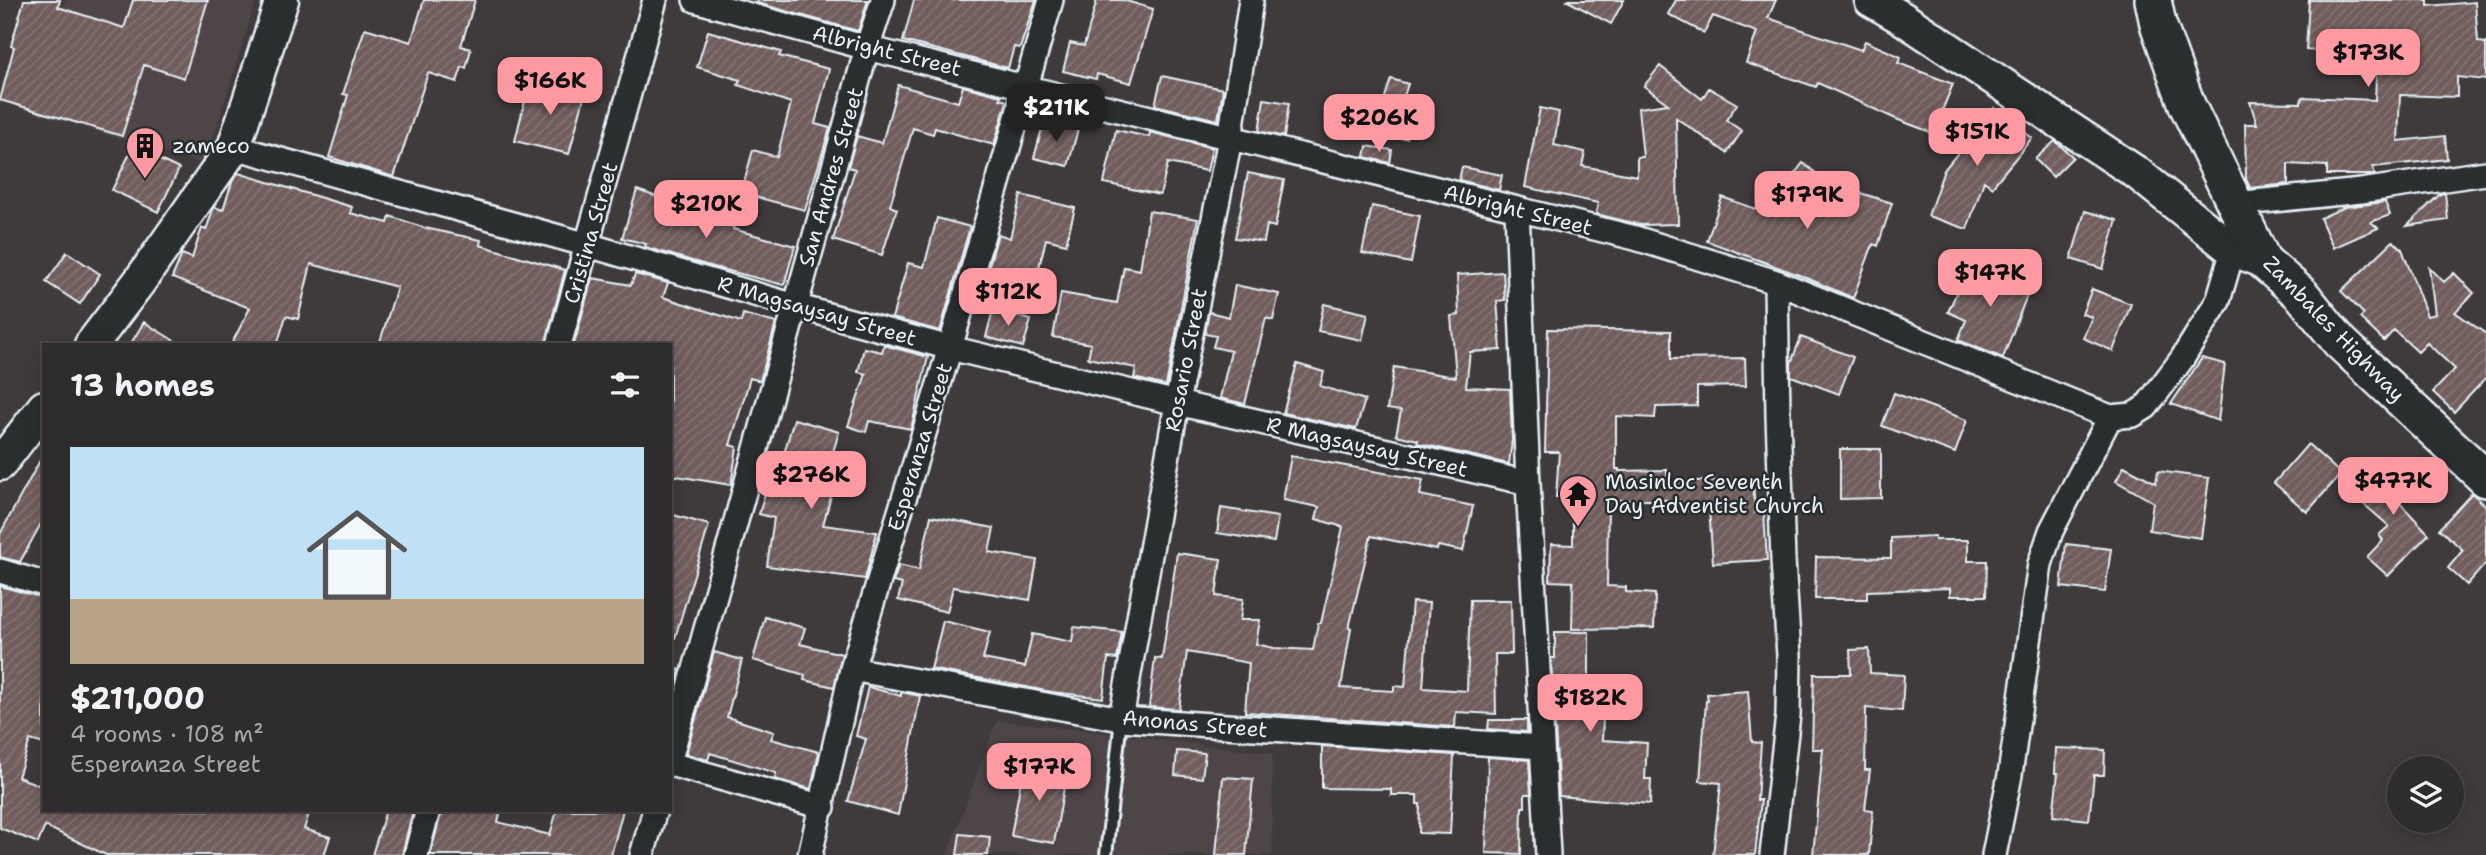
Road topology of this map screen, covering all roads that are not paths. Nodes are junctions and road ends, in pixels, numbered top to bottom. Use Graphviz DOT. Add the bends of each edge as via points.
graph roads {
  1 [pos="282,0"];
  2 [pos="655,0"];
  3 [pos="695,0"];
  4 [pos="883,0"];
  5 [pos="1051,0"];
  6 [pos="1251,0"];
  7 [pos="1871,0"];
  8 [pos="2153,0"];
  9 [pos="726,4"];
  10 [pos="867,48"];
  11 [pos="1026,86"];
  12 [pos="1230,139"];
  13 [pos="234,147"];
  14 [pos="2486,173"];
  15 [pos="2235,204"];
  16 [pos="1517,209"];
  17 [pos="588,245"];
  18 [pos="2248,255"];
  19 [pos="1776,282"];
  20 [pos="795,306"];
  21 [pos="93,343"];
  22 [pos="560,343"];
  23 [pos="950,348"];
  24 [pos="1177,403"];
  25 [pos="42,410"];
  26 [pos="2110,417"];
  27 [pos="0,464"];
  28 [pos="2486,479"];
  29 [pos="1528,484"];
  30 [pos="0,571"];
  31 [pos="42,583"];
  32 [pos="852,669"];
  33 [pos="1121,719"];
  34 [pos="1541,747"];
  35 [pos="672,754"];
  36 [pos="672,762"];
  37 [pos="823,807"];
  38 [pos="427,812"];
  39 [pos="654,812"];
  40 [pos="416,855"];
  41 [pos="642,855"];
  42 [pos="810,855"];
  43 [pos="1106,855"];
  44 [pos="1548,855"];
  45 [pos="1772,855"];
  46 [pos="1994,855"];
  1 -- 13 [label="street"];
  2 -- 17 [label="street, Cristina Street"];
  3 -- 9 [label="street, Albright Street"];
  4 -- 10 [label="street, San Andres Street"];
  5 -- 11 [label="street, Esperanza Street"];
  6 -- 12 [label="street, Rosario Street"];
  7 -- 18 [label="street" via="2137,173"];
  8 -- 15 [label="main road, Zambales Highway" via="2187,105"];
  9 -- 10 [label="street, Albright Street"];
  10 -- 11 [label="street, Albright Street"];
  10 -- 20 [label="street, San Andres Street"];
  11 -- 12 [label="street, Albright Street"];
  11 -- 23 [label="street, Esperanza Street"];
  12 -- 16 [label="street, Albright Street"];
  12 -- 24 [label="street, Rosario Street"];
  13 -- 17 [label="street, R Magsaysay Street"];
  13 -- 21 [label="street"];
  14 -- 15 [label="street"];
  15 -- 18 [label="main road, Zambales Highway"];
  16 -- 19 [label="street, Albright Street"];
  16 -- 29 [label="street"];
  17 -- 20 [label="street, R Magsaysay Street"];
  17 -- 22 [label="street, Cristina Street"];
  18 -- 26 [label="street" via="2146,407 2133,415"];
  18 -- 28 [label="main road, Zambales Highway" via="2302,295 2340,342"];
  19 -- 26 [label="street, Albright Street"];
  19 -- 45 [label="street" via="1789,656 1788,715"];
  20 -- 23 [label="street, R Magsaysay Street"];
  20 -- 35 [label="street, San Andres Street"];
  23 -- 24 [label="street, R Magsaysay Street"];
  23 -- 32 [label="street, Esperanza Street"];
  24 -- 29 [label="street, R Magsaysay Street"];
  24 -- 33 [label="street, Rosario Street"];
  25 -- 27 [label="street"];
  26 -- 46 [label="street" via="2051,531 2040,564"];
  29 -- 34 [label="street"];
  30 -- 31 [label="street"];
  32 -- 33 [label="street, Anonas Street"];
  32 -- 37 [label="street, Esperanza Street"];
  33 -- 34 [label="street, Anonas Street"];
  33 -- 43 [label="lane"];
  34 -- 44 [label="street"];
  36 -- 37 [label="street"];
  37 -- 42 [label="street, Esperanza Street"];
  38 -- 40 [label="street"];
  39 -- 41 [label="street"];
}
